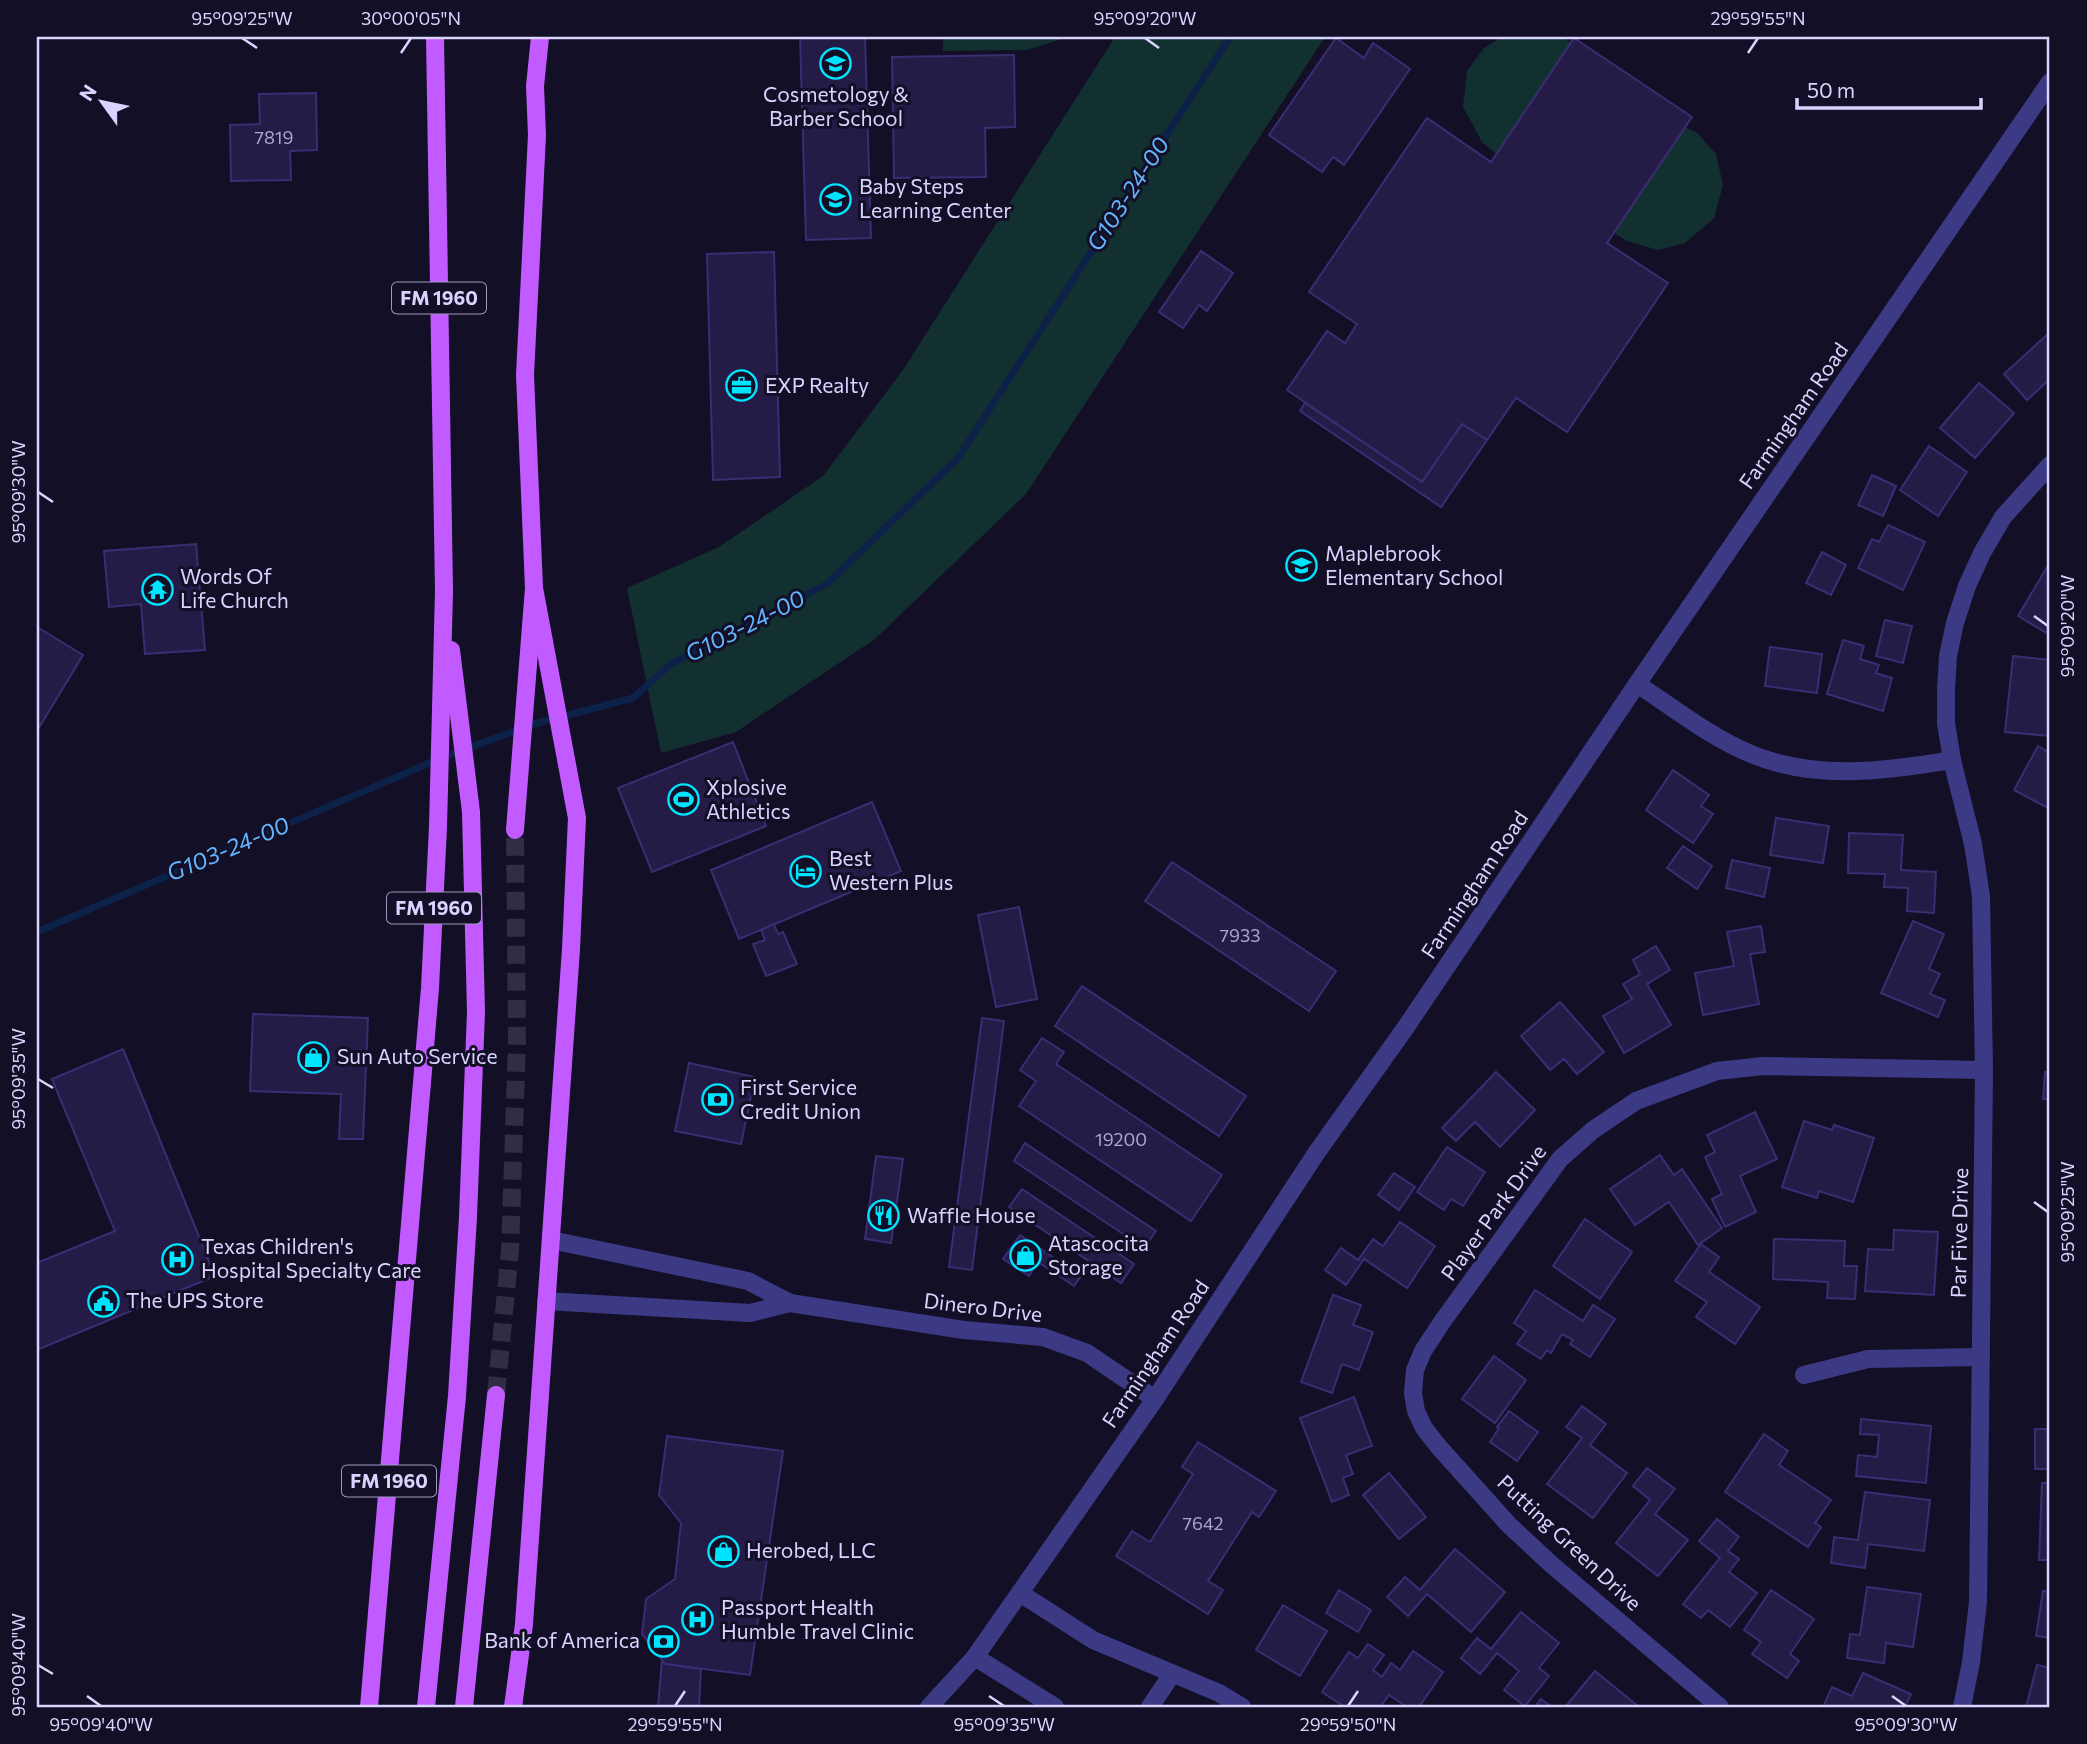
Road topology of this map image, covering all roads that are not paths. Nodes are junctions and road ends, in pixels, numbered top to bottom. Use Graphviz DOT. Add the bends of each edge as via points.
graph roads {
  1 [pos="435,37"];
  2 [pos="540,37"];
  3 [pos="2050,82"];
  4 [pos="2050,465"];
  5 [pos="534,588"];
  6 [pos="444,591"];
  7 [pos="1637,684"];
  8 [pos="1952,760"];
  9 [pos="515,830"];
  10 [pos="1984,1070"];
  11 [pos="551,1240"];
  12 [pos="547,1301"];
  13 [pos="790,1303"];
  14 [pos="1982,1357"];
  15 [pos="1804,1375"];
  16 [pos="1413,1393"];
  17 [pos="496,1395"];
  18 [pos="1155,1399"];
  19 [pos="1020,1593"];
  20 [pos="975,1657"];
  21 [pos="1172,1674"];
  22 [pos="369,1707"];
  23 [pos="426,1707"];
  24 [pos="464,1707"];
  25 [pos="513,1707"];
  26 [pos="929,1707"];
  27 [pos="1055,1707"];
  28 [pos="1150,1707"];
  29 [pos="1242,1707"];
  30 [pos="1720,1707"];
  31 [pos="1962,1707"];
  1 -- 6 [label="main road, FM 1960 / FM 1960"];
  2 -- 5 [label="main road" via="525,375"];
  3 -- 7 [label="street, Farmingham Road"];
  4 -- 8 [label="street, Par Five Drive" via="2003,517 1967,586 1948,656 1946,723"];
  5 -- 9 [label="main road"];
  5 -- 11 [label="main road" via="577,818"];
  6 -- 22 [label="main road, FM 1960 / FM 1960" via="430,988"];
  6 -- 23 [label="main road, FM 1960" via="471,812 476,1012 457,1396"];
  7 -- 8 [label="street" via="1712,734 1774,762 1832,771"];
  7 -- 18 [label="street, Farmingham Road"];
  8 -- 10 [label="street, Par Five Drive" via="1981,896"];
  10 -- 14 [label="street, Par Five Drive"];
  10 -- 16 [label="street, Player Park Drive" via="1763,1066 1717,1071 1636,1101 1560,1159 1423,1351"];
  11 -- 12 [label="main road"];
  11 -- 13 [label="street, Dinero Drive" via="748,1281"];
  12 -- 13 [label="street, Dinero Drive" via="750,1313"];
  12 -- 25 [label="main road" via="524,1624"];
  13 -- 18 [label="street, Dinero Drive" via="1043,1337 1087,1353"];
  14 -- 15 [label="street" via="1868,1359"];
  14 -- 31 [label="street, Par Five Drive" via="1979,1602"];
  16 -- 30 [label="street, Putting Green Drive" via="1424,1428 1509,1525"];
  17 -- 24 [label="main road"];
  18 -- 19 [label="street, Farmingham Road"];
  19 -- 20 [label="street, Farmingham Road"];
  19 -- 21 [label="street" via="1093,1640"];
  20 -- 26 [label="street, Farmingham Road"];
  20 -- 27 [label="street"];
  21 -- 28 [label="street"];
  21 -- 29 [label="street"];
}
